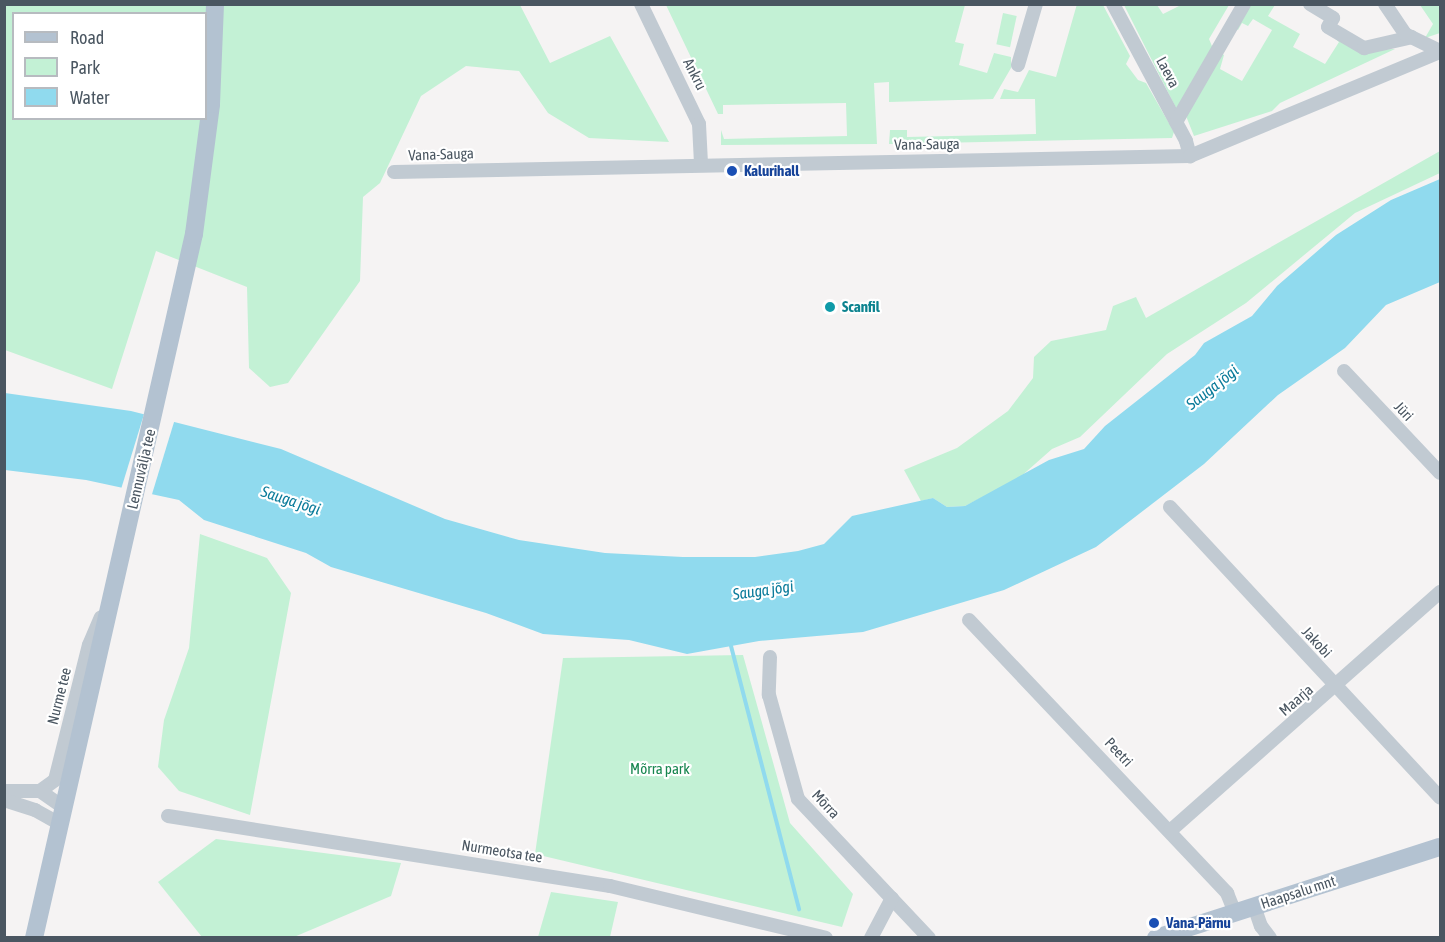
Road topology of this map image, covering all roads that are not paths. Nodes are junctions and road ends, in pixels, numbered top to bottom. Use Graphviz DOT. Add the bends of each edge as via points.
graph roads {
  1 [pos="215,4"];
  2 [pos="641,4"];
  3 [pos="1036,4"];
  4 [pos="1113,4"];
  5 [pos="1244,4"];
  6 [pos="1310,4"];
  7 [pos="1385,4"];
  8 [pos="1412,38"];
  9 [pos="1440,51"];
  10 [pos="1018,65"];
  11 [pos="1176,122"];
  12 [pos="1190,156"];
  13 [pos="701,164"];
  14 [pos="394,172"];
  15 [pos="1344,371"];
  16 [pos="1440,473"];
  17 [pos="1170,507"];
  18 [pos="1440,592"];
  19 [pos="107,604"];
  20 [pos="969,620"];
  21 [pos="771,657"];
  22 [pos="1336,687"];
  23 [pos="4,791"];
  24 [pos="40,791"];
  25 [pos="1440,798"];
  26 [pos="4,800"];
  27 [pos="61,816"];
  28 [pos="168,816"];
  29 [pos="1170,831"];
  30 [pos="1440,847"];
  31 [pos="892,898"];
  32 [pos="1254,906"];
  33 [pos="1234,913"];
  34 [pos="36,934"];
  35 [pos="804,935"];
  36 [pos="826,938"];
  37 [pos="871,938"];
  38 [pos="929,938"];
  39 [pos="1155,938"];
  40 [pos="1270,938"];
  1 -- 19 [label="main road, Lennuvälja tee" via="211,104 194,234"];
  2 -- 13 [label="street, Ankru" via="699,124"];
  3 -- 10 [label="street"];
  4 -- 11 [label="street, Laeva"];
  5 -- 11 [label="street"];
  6 -- 8 [label="street" via="1333,18 1328,27 1365,48"];
  7 -- 8 [label="street"];
  8 -- 9 [label="street"];
  9 -- 12 [label="street, Vana-Sauga"];
  11 -- 12 [label="street, Laeva"];
  12 -- 13 [label="street, Vana-Sauga"];
  13 -- 14 [label="street, Vana-Sauga"];
  15 -- 16 [label="street, Jüri"];
  17 -- 22 [label="street, Jakobi"];
  18 -- 22 [label="street, Maarja"];
  19 -- 24 [label="street, Nurme tee" via="89,645 55,780"];
  19 -- 27 [label="main road, Lennuvälja tee"];
  20 -- 29 [label="street, Peetri"];
  21 -- 31 [label="street, Mõrra" via="769,695 798,799"];
  22 -- 25 [label="street, Jakobi"];
  22 -- 29 [label="street, Maarja"];
  23 -- 24 [label="street"];
  24 -- 27 [label="street"];
  26 -- 27 [label="street"];
  27 -- 34 [label="main road, Lennuvälja tee"];
  28 -- 35 [label="street, Nurmeotsa tee" via="610,886"];
  29 -- 33 [label="street, Peetri" via="1227,893"];
  30 -- 32 [label="main road, Haapsalu mnt"];
  31 -- 37 [label="street"];
  31 -- 38 [label="street, Mõrra"];
  32 -- 33 [label="main road, Haapsalu mnt"];
  32 -- 40 [label="street"];
  33 -- 39 [label="main road, Haapsalu mnt"];
  35 -- 36 [label="street, Nurmeotsa tee"];
}
